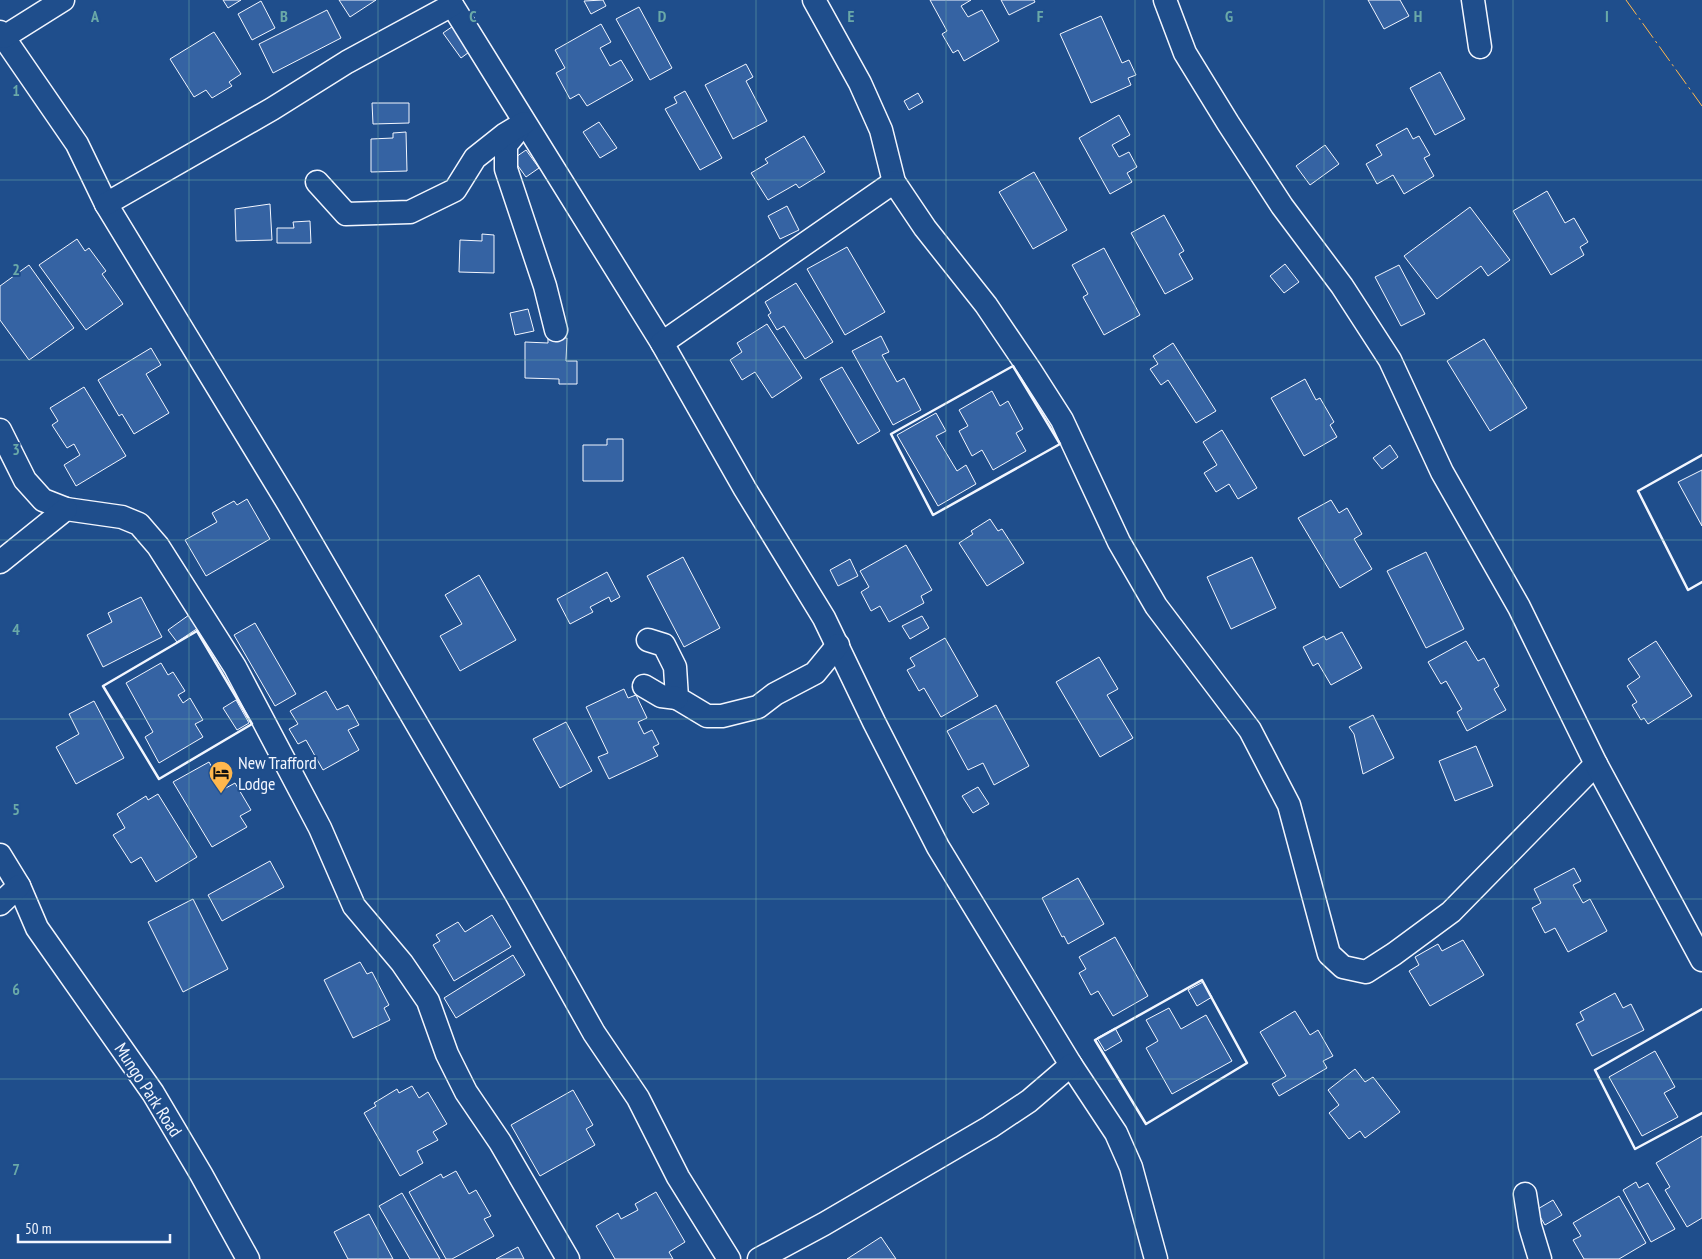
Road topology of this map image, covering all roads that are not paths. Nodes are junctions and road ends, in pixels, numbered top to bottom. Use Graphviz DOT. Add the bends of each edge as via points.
graph roads {
  1 [pos="63,0"];
  2 [pos="814,0"];
  3 [pos="1165,0"];
  4 [pos="1473,0"];
  5 [pos="451,3"];
  6 [pos="2,34"];
  7 [pos="1480,47"];
  8 [pos="524,123"];
  9 [pos="317,182"];
  10 [pos="894,182"];
  11 [pos="106,204"];
  12 [pos="556,330"];
  13 [pos="662,343"];
  14 [pos="0,430"];
  15 [pos="66,509"];
  16 [pos="0,562"];
  17 [pos="648,640"];
  18 [pos="838,645"];
  19 [pos="644,686"];
  20 [pos="677,698"];
  21 [pos="1596,764"];
  22 [pos="0,855"];
  23 [pos="19,886"];
  24 [pos="0,904"];
  25 [pos="1702,960"];
  26 [pos="1071,1065"];
  27 [pos="1525,1194"];
  28 [pos="248,1259"];
  29 [pos="568,1259"];
  30 [pos="728,1259"];
  31 [pos="760,1259"];
  32 [pos="1156,1259"];
  33 [pos="1540,1259"];
  1 -- 6 [label="street"];
  2 -- 10 [label="street" via="860,83 881,130"];
  3 -- 21 [label="street" via="1185,52 1228,123 1390,360 1442,472 1519,607"];
  4 -- 7 [label="street"];
  5 -- 8 [label="street"];
  5 -- 11 [label="street"];
  6 -- 11 [label="street" via="77,144"];
  8 -- 9 [label="street" via="475,158 455,190 410,212 346,214"];
  8 -- 12 [label="street" via="506,145 506,169 545,286"];
  8 -- 13 [label="street"];
  10 -- 13 [label="street"];
  10 -- 21 [label="street" via="1030,370 1062,420 1119,542 1156,606 1250,730 1289,805 1328,954 1343,967 1366,972 1451,912"];
  11 -- 30 [label="street" via="292,511 594,1033 638,1098 678,1177"];
  13 -- 18 [label="street"];
  14 -- 15 [label="street" via="34,492 43,500"];
  15 -- 16 [label="street"];
  15 -- 29 [label="street" via="122,516 139,524 158,546 234,667 320,828 354,906 402,963 428,1001 447,1054 466,1092 500,1142"];
  17 -- 20 [label="street" via="664,645 675,667"];
  18 -- 20 [label="street" via="815,672 758,707 722,716 707,716"];
  18 -- 26 [label="street" via="938,847"];
  19 -- 20 [label="street" via="661,696"];
  21 -- 25 [label="street"];
  22 -- 23 [label="street, Mungo Park Road"];
  23 -- 24 [label="street"];
  23 -- 28 [label="street, Mungo Park Road" via="37,928 153,1093"];
  26 -- 31 [label="street" via="990,1127"];
  26 -- 32 [label="street" via="1116,1133 1131,1167"];
  27 -- 33 [label="street"];
}
